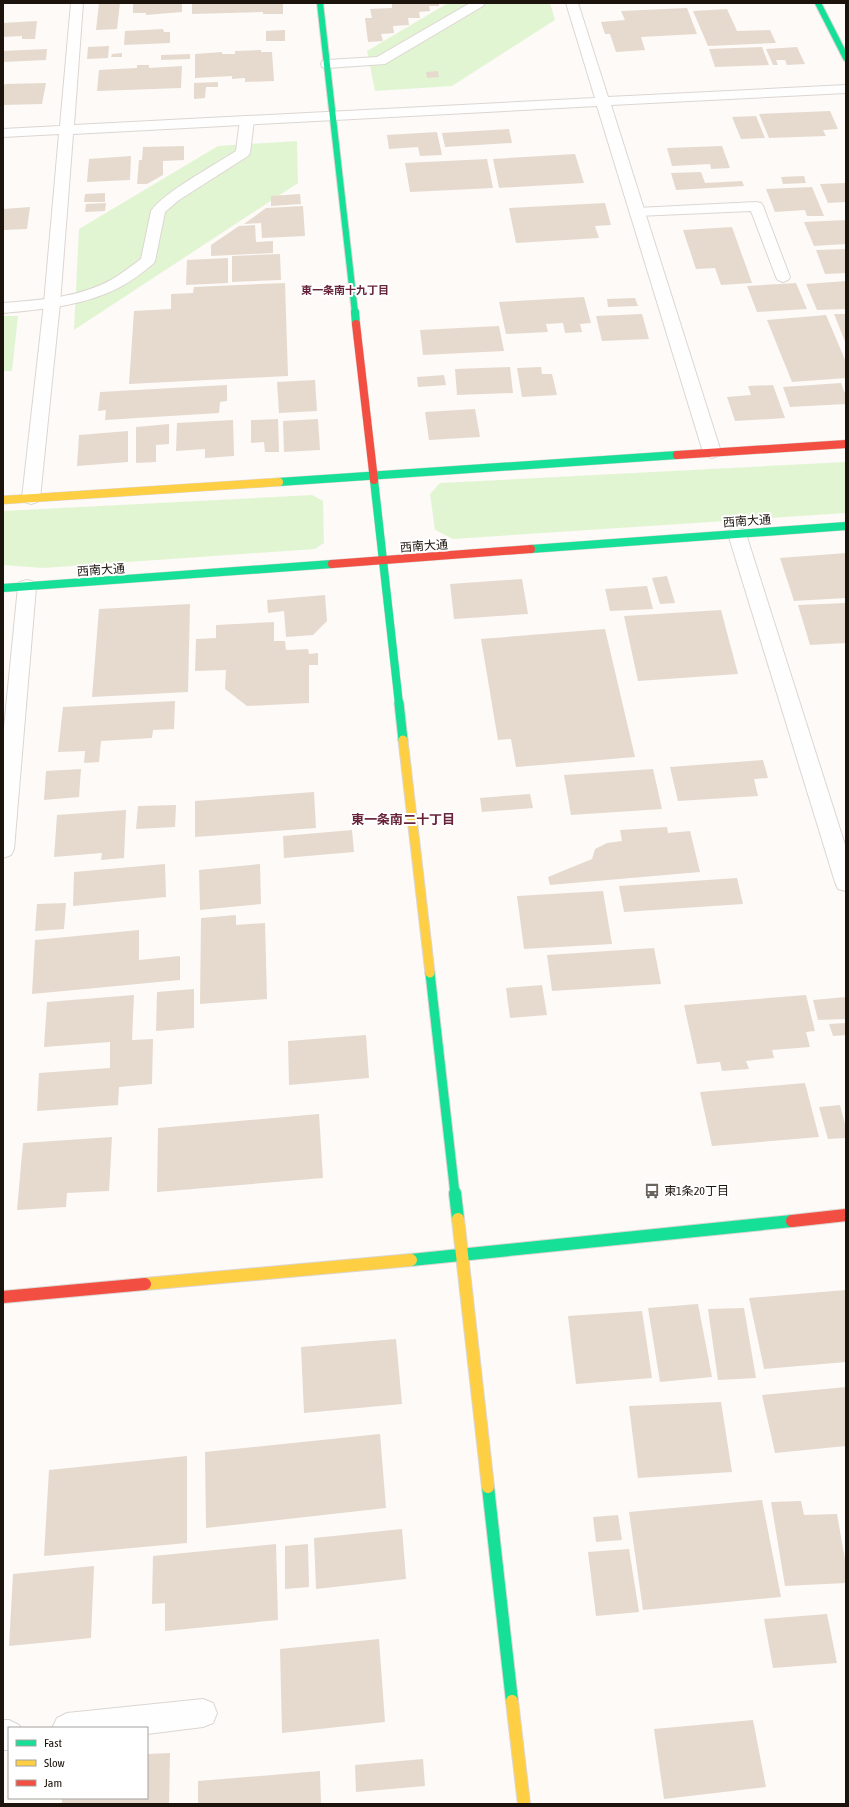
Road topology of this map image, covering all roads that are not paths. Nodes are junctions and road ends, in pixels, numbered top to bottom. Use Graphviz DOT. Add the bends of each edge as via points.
graph roads {
  1 [pos="77,3"];
  2 [pos="320,3"];
  3 [pos="479,3"];
  4 [pos="572,3"];
  5 [pos="818,3"];
  6 [pos="846,58"];
  7 [pos="327,64"];
  8 [pos="846,89"];
  9 [pos="602,101"];
  10 [pos="332,116"];
  11 [pos="247,120"];
  12 [pos="68,130"];
  13 [pos="3,133"];
  14 [pos="637,212"];
  15 [pos="782,277"];
  16 [pos="52,302"];
  17 [pos="3,308"];
  18 [pos="846,444"];
  19 [pos="712,452"];
  20 [pos="373,476"];
  21 [pos="31,498"];
  22 [pos="3,500"];
  23 [pos="846,526"];
  24 [pos="737,534"];
  25 [pos="384,561"];
  26 [pos="27,587"];
  27 [pos="3,588"];
  28 [pos="3,849"];
  29 [pos="846,882"];
  30 [pos="846,1215"];
  31 [pos="463,1255"];
  32 [pos="3,1298"];
  33 [pos="204,1713"];
  34 [pos="76,1727"];
  35 [pos="524,1804"];
  1 -- 12 [label="street"];
  2 -- 7 [label="street"];
  3 -- 7 [label="lane" via="380,61"];
  4 -- 9 [label="street"];
  5 -- 6 [label="street"];
  7 -- 10 [label="street"];
  8 -- 9 [label="street"];
  9 -- 10 [label="street"];
  9 -- 14 [label="street"];
  10 -- 11 [label="street"];
  10 -- 20 [label="street"];
  11 -- 12 [label="street"];
  11 -- 16 [label="lane" via="243,153 174,197 158,211 148,261 115,284 94,293"];
  12 -- 13 [label="street"];
  12 -- 16 [label="street"];
  14 -- 15 [label="lane" via="756,206"];
  14 -- 19 [label="street"];
  16 -- 17 [label="lane"];
  16 -- 21 [label="street"];
  18 -- 19 [label="street"];
  19 -- 20 [label="street"];
  20 -- 21 [label="street"];
  20 -- 25 [label="street"];
  21 -- 22 [label="street"];
  23 -- 24 [label="street, 西南大通"];
  24 -- 25 [label="street, 西南大通"];
  24 -- 29 [label="street"];
  25 -- 26 [label="street, 西南大通"];
  25 -- 31 [label="street"];
  26 -- 27 [label="street, 西南大通"];
  26 -- 28 [label="street"];
  30 -- 31 [label="street"];
  31 -- 32 [label="street"];
  31 -- 35 [label="street"];
  33 -- 34 [label="lane"];
}
